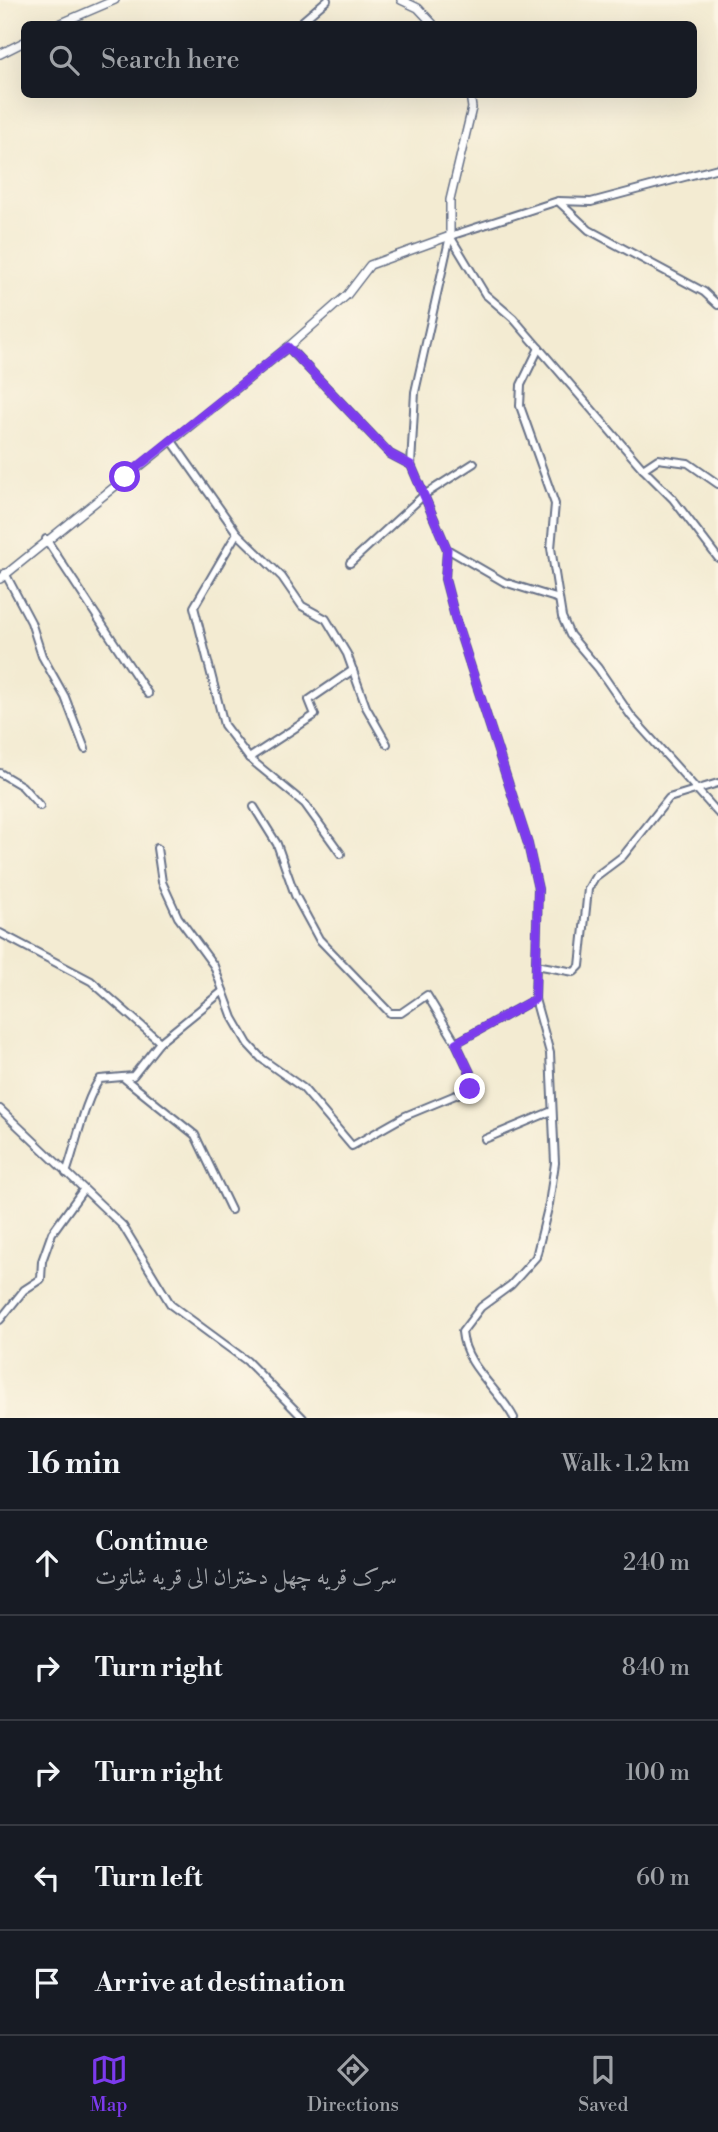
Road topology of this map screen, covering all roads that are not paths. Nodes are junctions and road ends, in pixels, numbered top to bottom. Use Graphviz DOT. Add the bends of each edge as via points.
graph roads {
  1 [pos="115,0"];
  2 [pos="327,0"];
  3 [pos="401,0"];
  4 [pos="67,21"];
  5 [pos="302,21"];
  6 [pos="430,21"];
  7 [pos="21,44"];
  8 [pos="0,54"];
  9 [pos="471,98"];
  10 [pos="718,169"];
  11 [pos="558,201"];
  12 [pos="450,236"];
  13 [pos="718,305"];
  14 [pos="288,347"];
  15 [pos="538,348"];
  16 [pos="172,441"];
  17 [pos="474,463"];
  18 [pos="411,465"];
  19 [pos="643,469"];
  20 [pos="718,484"];
  21 [pos="424,495"];
  22 [pos="237,533"];
  23 [pos="46,539"];
  24 [pos="447,549"];
  25 [pos="718,558"];
  26 [pos="350,563"];
  27 [pos="2,576"];
  28 [pos="559,599"];
  29 [pos="353,670"];
  30 [pos="148,694"];
  31 [pos="387,744"];
  32 [pos="85,749"];
  33 [pos="249,758"];
  34 [pos="0,773"];
  35 [pos="718,783"];
  36 [pos="698,787"];
  37 [pos="40,806"];
  38 [pos="254,807"];
  39 [pos="718,813"];
  40 [pos="157,848"];
  41 [pos="341,854"];
  42 [pos="0,933"];
  43 [pos="536,965"];
  44 [pos="223,991"];
  45 [pos="535,999"];
  46 [pos="160,1042"];
  47 [pos="456,1043"];
  48 [pos="125,1079"];
  49 [pos="0,1109"];
  50 [pos="552,1111"];
  51 [pos="485,1139"];
  52 [pos="66,1173"];
  53 [pos="83,1190"];
  54 [pos="232,1210"];
  55 [pos="0,1320"];
  56 [pos="303,1418"];
  57 [pos="514,1418"];
  1 -- 4 [label="street"];
  2 -- 5 [label="street"];
  3 -- 6 [label="street"];
  7 -- 8 [label="street"];
  9 -- 12 [label="street" via="450,200"];
  10 -- 11 [label="street" via="591,202"];
  11 -- 12 [label="street"];
  11 -- 13 [label="street" via="589,230 704,292"];
  12 -- 14 [label="street" via="369,265 347,295"];
  12 -- 15 [label="street" via="485,294"];
  12 -- 18 [label="street" via="415,392"];
  14 -- 16 [label="street"];
  14 -- 18 [label="street" via="390,454"];
  15 -- 19 [label="street"];
  15 -- 28 [label="street" via="521,385 520,406 555,504 551,548"];
  16 -- 22 [label="street"];
  16 -- 23 [label="street"];
  17 -- 21 [label="street"];
  18 -- 21 [label="street"];
  19 -- 20 [label="street" via="658,459 688,463"];
  19 -- 25 [label="street" via="673,499"];
  21 -- 24 [label="street"];
  21 -- 26 [label="street"];
  22 -- 29 [label="street" via="282,577 302,606 326,619"];
  22 -- 33 [label="street" via="194,607 224,725"];
  23 -- 27 [label="street"];
  23 -- 30 [label="street"];
  24 -- 28 [label="street" via="504,582"];
  24 -- 43 [label="street" via="445,579 456,621 528,844 538,889"];
  27 -- 32 [label="street" via="31,622"];
  28 -- 36 [label="street" via="570,635 631,716"];
  29 -- 31 [label="street" via="366,707"];
  29 -- 33 [label="street" via="310,698 314,716"];
  33 -- 41 [label="street" via="305,804"];
  34 -- 37 [label="street" via="22,786"];
  35 -- 36 [label="street"];
  36 -- 39 [label="street"];
  36 -- 43 [label="street" via="669,798 623,856 595,877 588,889 580,966 574,972"];
  38 -- 47 [label="street" via="277,844 295,895 319,939 390,1013 401,1013 427,995"];
  40 -- 44 [label="street" via="162,882 178,917 214,966"];
  42 -- 46 [label="street" via="91,981"];
  43 -- 45 [label="street"];
  44 -- 46 [label="street"];
  44 -- 47 [label="street" via="248,1044 303,1087 352,1146 405,1115 474,1085"];
  45 -- 47 [label="street"];
  45 -- 50 [label="street" via="550,1053"];
  46 -- 48 [label="street" via="139,1070"];
  48 -- 52 [label="street" via="100,1079 92,1089"];
  48 -- 54 [label="street" via="195,1135"];
  49 -- 52 [label="street"];
  50 -- 51 [label="street"];
  50 -- 57 [label="street" via="555,1163 536,1257 512,1285 481,1307 462,1332 480,1375"];
  52 -- 53 [label="street"];
  53 -- 55 [label="street" via="52,1233 41,1279 24,1290"];
  53 -- 56 [label="street" via="123,1226 171,1305 247,1362"];
}
